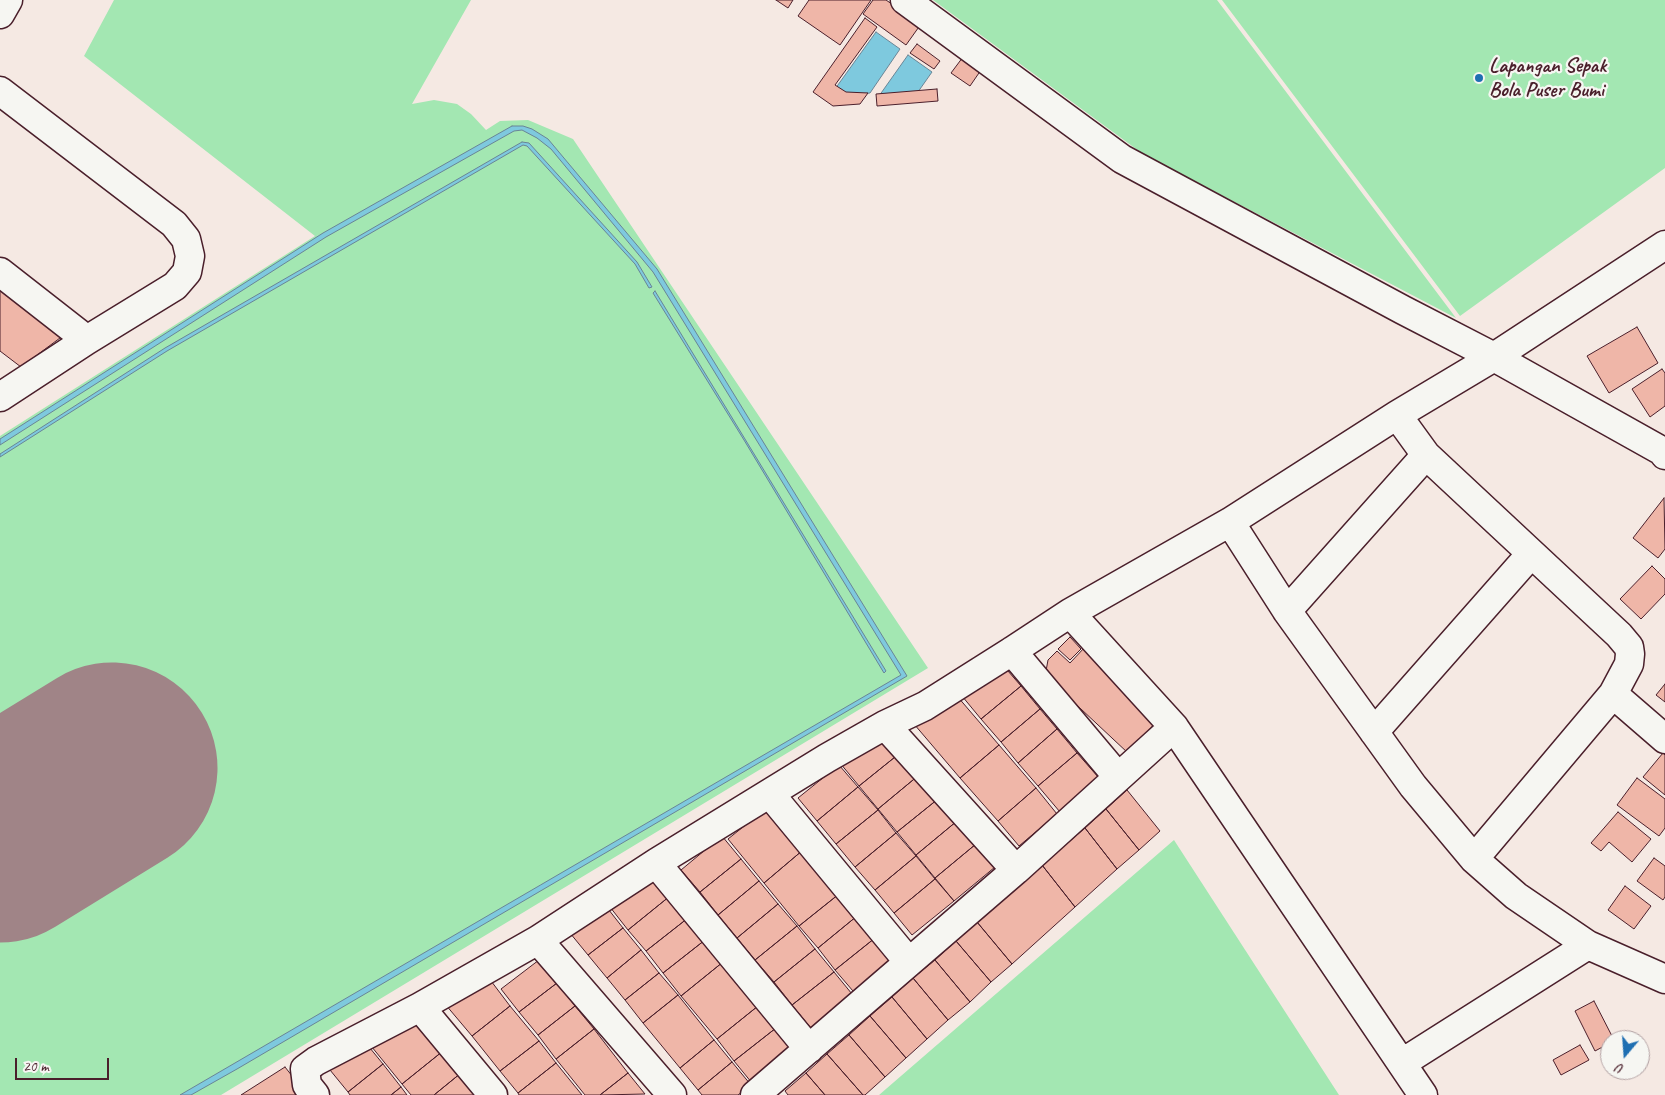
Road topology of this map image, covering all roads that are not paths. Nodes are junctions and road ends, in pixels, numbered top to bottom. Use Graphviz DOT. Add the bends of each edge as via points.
graph roads {
  1 [pos="8,0"];
  2 [pos="905,0"];
  3 [pos="0,14"];
  4 [pos="0,91"];
  5 [pos="1665,245"];
  6 [pos="0,272"];
  7 [pos="87,340"];
  8 [pos="1494,357"];
  9 [pos="0,396"];
  10 [pos="1397,415"];
  11 [pos="1664,452"];
  12 [pos="1426,455"];
  13 [pos="1230,522"];
  14 [pos="1523,563"];
  15 [pos="1288,611"];
  16 [pos="1070,613"];
  17 [pos="1012,651"];
  18 [pos="1612,694"];
  19 [pos="885,725"];
  20 [pos="1174,728"];
  21 [pos="1374,732"];
  22 [pos="1665,739"];
  23 [pos="1118,777"];
  24 [pos="770,794"];
  25 [pos="1474,859"];
  26 [pos="656,863"];
  27 [pos="1016,870"];
  28 [pos="538,940"];
  29 [pos="1588,945"];
  30 [pos="908,961"];
  31 [pos="1665,979"];
  32 [pos="420,1007"];
  33 [pos="809,1049"];
  34 [pos="1402,1062"];
  35 [pos="315,1095"];
  36 [pos="494,1095"];
  37 [pos="672,1095"];
  38 [pos="755,1095"];
  39 [pos="1423,1095"];
  1 -- 3 [label="street"];
  2 -- 8 [label="street" via="1122,159"];
  4 -- 7 [label="street" via="174,224 186,239 190,256 187,272 175,286"];
  5 -- 8 [label="street"];
  6 -- 7 [label="street"];
  7 -- 9 [label="street"];
  8 -- 10 [label="street"];
  8 -- 11 [label="street"];
  10 -- 12 [label="street"];
  10 -- 13 [label="street"];
  12 -- 15 [label="street"];
  12 -- 18 [label="street" via="1629,647 1629,664"];
  13 -- 15 [label="street"];
  13 -- 16 [label="street"];
  14 -- 21 [label="street"];
  15 -- 21 [label="street"];
  16 -- 17 [label="street"];
  16 -- 20 [label="street"];
  17 -- 19 [label="street" via="925,706"];
  17 -- 23 [label="street"];
  18 -- 22 [label="street"];
  18 -- 25 [label="street"];
  19 -- 24 [label="street"];
  19 -- 27 [label="street"];
  20 -- 23 [label="street"];
  20 -- 34 [label="street"];
  21 -- 25 [label="street" via="1413,786"];
  23 -- 27 [label="street"];
  24 -- 26 [label="street"];
  24 -- 30 [label="street"];
  25 -- 29 [label="street" via="1516,896"];
  26 -- 28 [label="street"];
  26 -- 33 [label="street"];
  27 -- 30 [label="street"];
  28 -- 32 [label="street"];
  28 -- 37 [label="street"];
  29 -- 31 [label="street"];
  29 -- 34 [label="street"];
  30 -- 33 [label="street"];
  32 -- 35 [label="street" via="316,1060 305,1069 307,1085"];
  32 -- 36 [label="street"];
  33 -- 38 [label="street"];
  34 -- 39 [label="street"];
}
